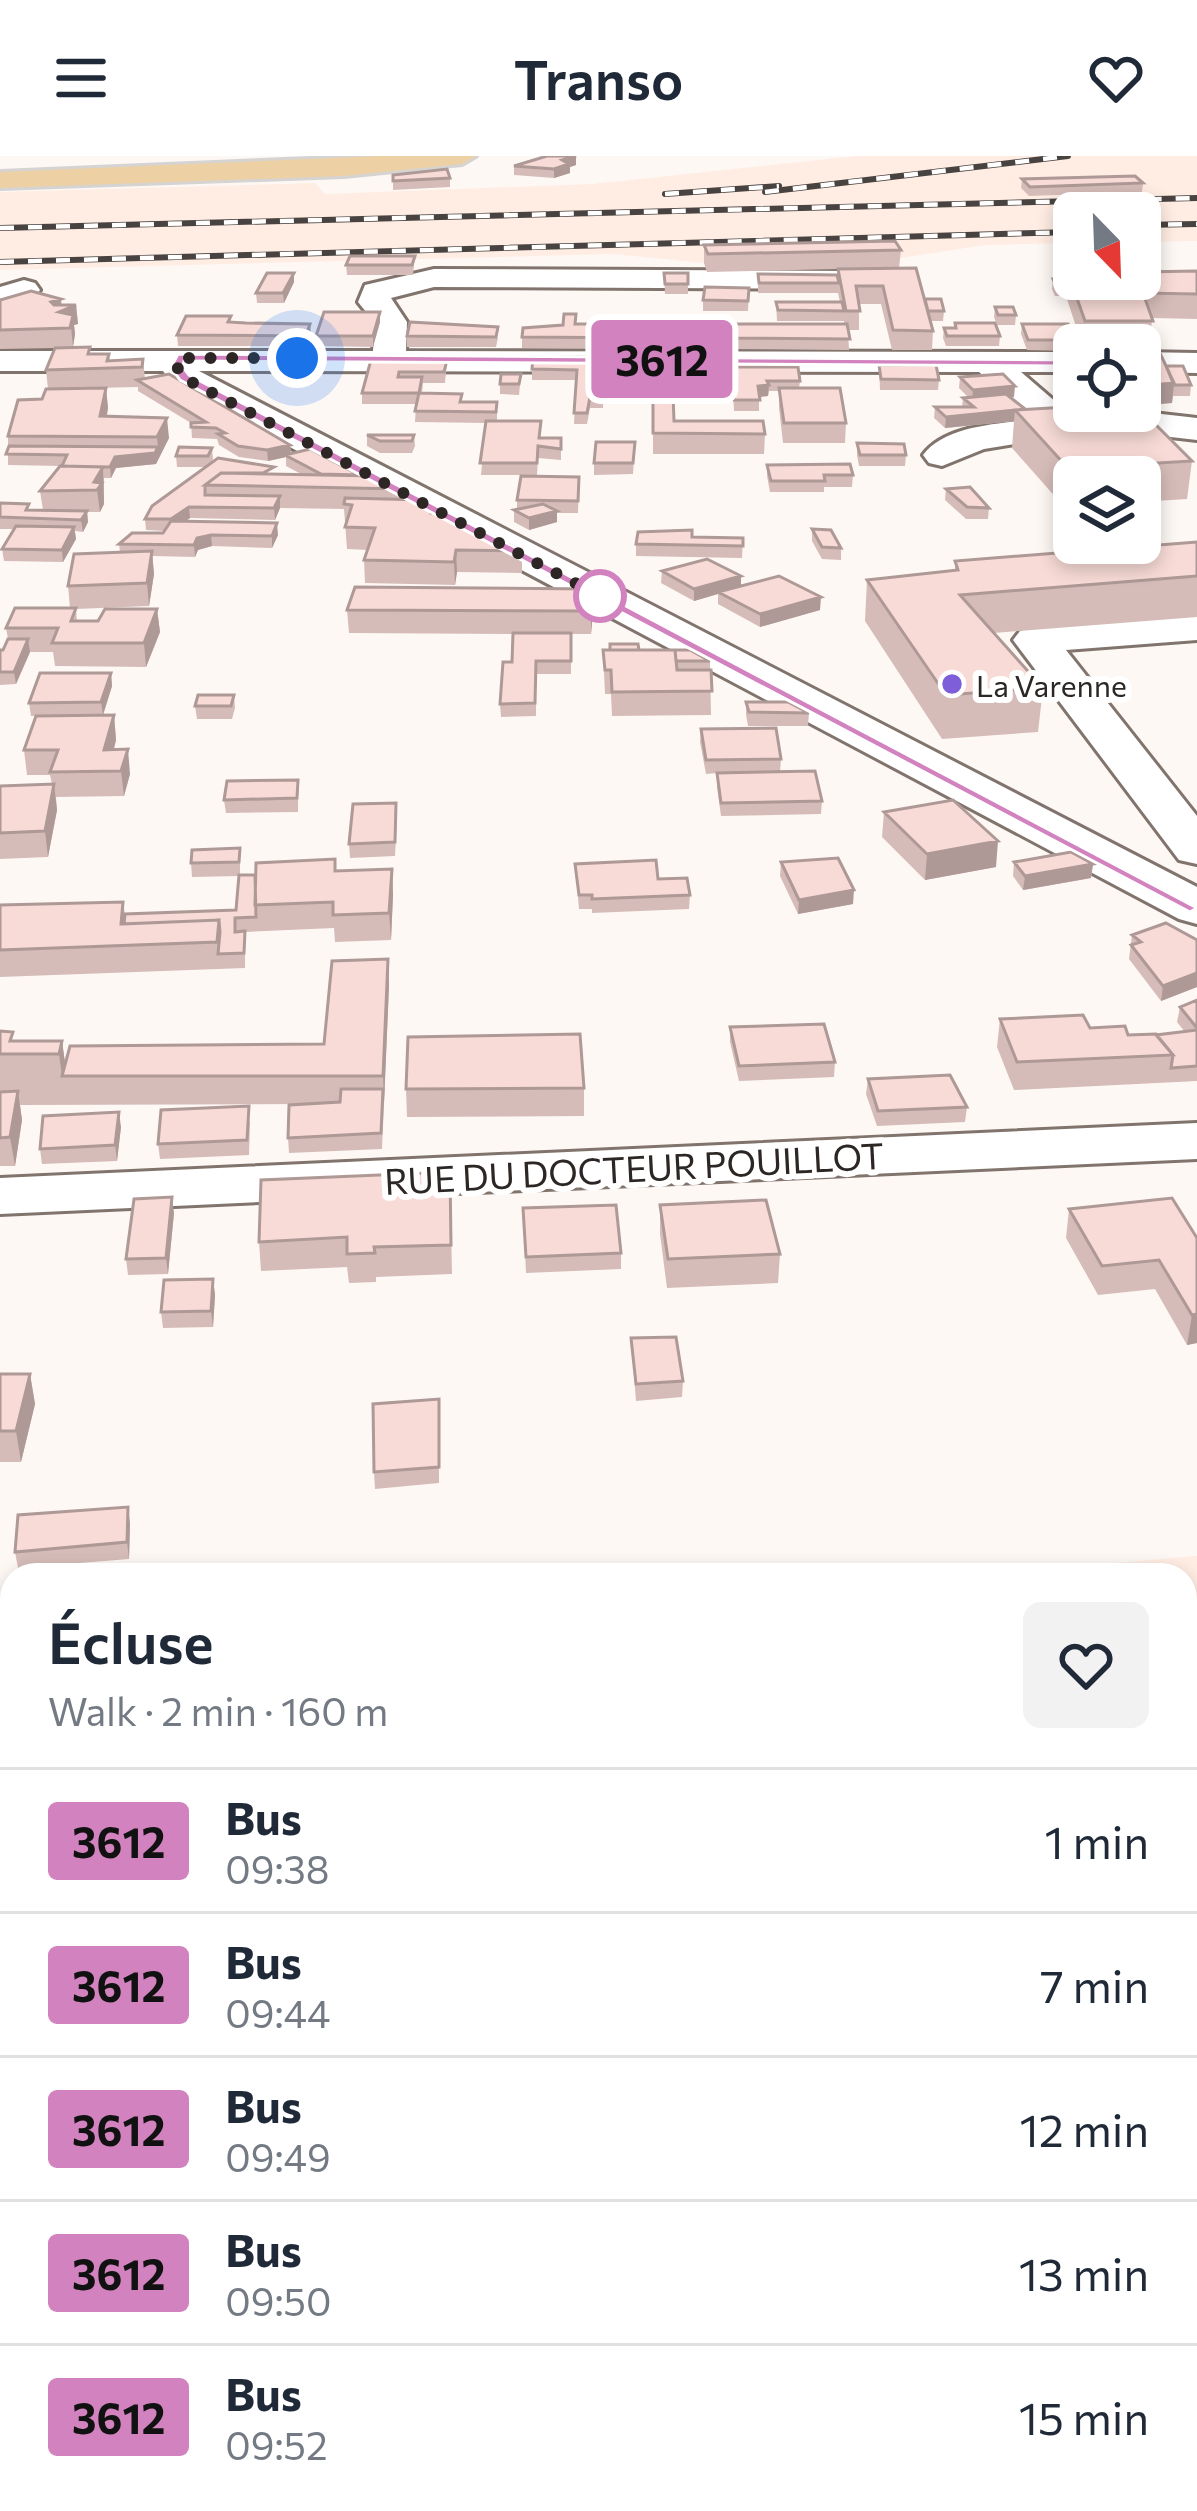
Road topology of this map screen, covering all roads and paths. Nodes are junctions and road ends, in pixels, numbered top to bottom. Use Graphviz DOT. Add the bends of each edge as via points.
graph roads {
  1 [pos="462,156"];
  2 [pos="391,161"];
  3 [pos="0,180"];
  4 [pos="883,280"];
  5 [pos="178,358"];
  6 [pos="388,358"];
  7 [pos="987,362"];
  8 [pos="1053,362"];
  9 [pos="1161,362"];
  10 [pos="1197,363"];
  11 [pos="3,369"];
  12 [pos="1053,419"];
  13 [pos="1161,425"];
  14 [pos="1053,427"];
  15 [pos="1197,429"];
  16 [pos="942,455"];
  17 [pos="1197,627"];
  18 [pos="1197,849"];
  19 [pos="1193,902"];
  20 [pos="1197,1141"];
  21 [pos="0,1196"];
  1 -- 2 [label="main road"];
  2 -- 3 [label="main road"];
  4 -- 6 [label="street" via="434,278 376,292 374,302 392,322"];
  5 -- 6 [label="street"];
  5 -- 11 [label="street"];
  5 -- 19 [label="street" via="184,378"];
  6 -- 7 [label="street"];
  7 -- 8 [label="street"];
  7 -- 12 [label="street"];
  9 -- 10 [label="street"];
  13 -- 15 [label="street"];
  14 -- 16 [label="street" via="975,439"];
  17 -- 18 [label="street" via="1035,640"];
  20 -- 21 [label="street, RUE DU DOCTEUR POUILLOT"];
}
